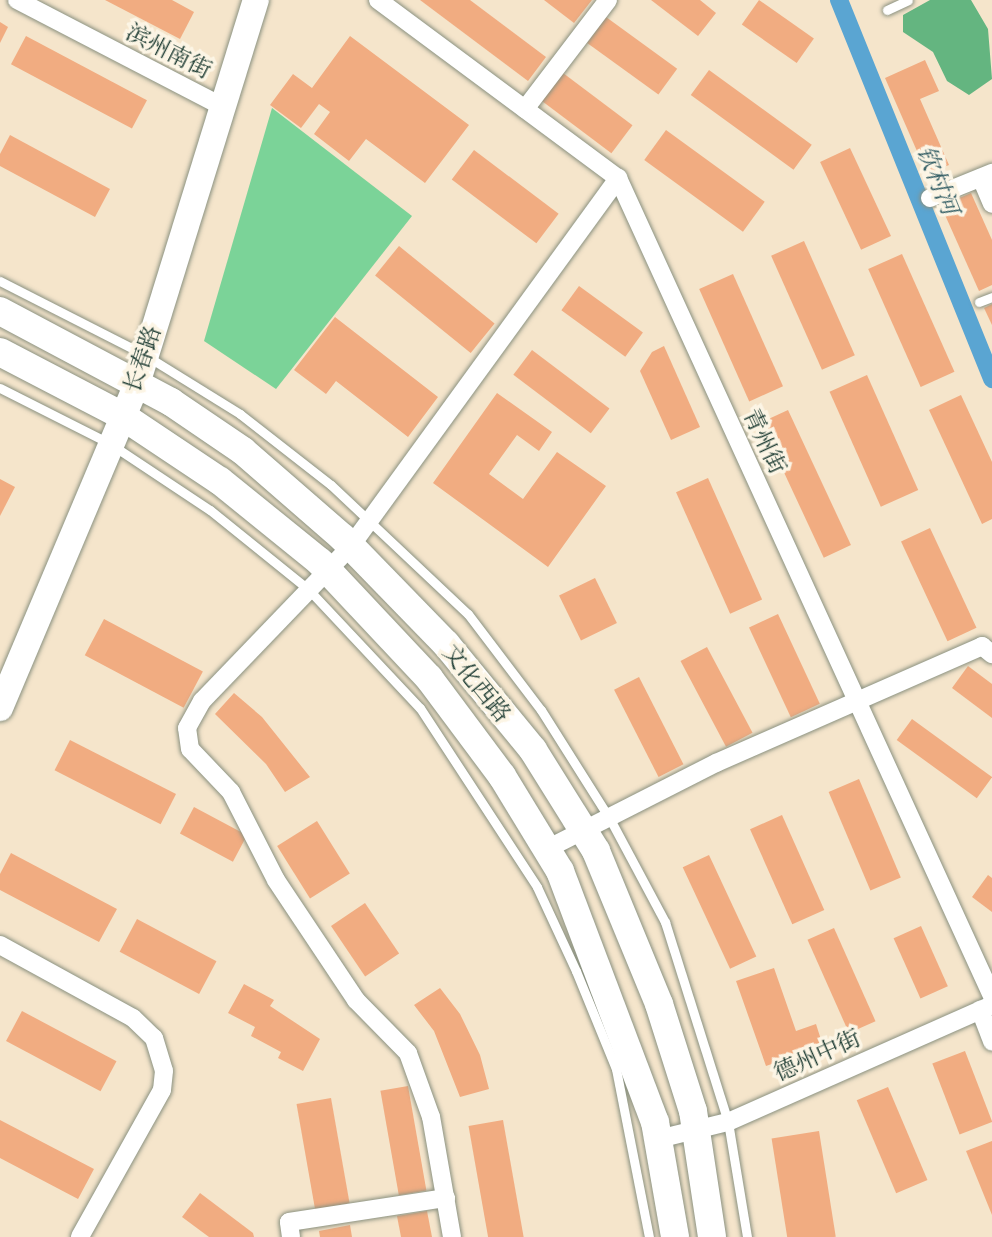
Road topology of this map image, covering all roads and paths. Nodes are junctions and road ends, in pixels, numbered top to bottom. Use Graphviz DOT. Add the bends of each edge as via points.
graph roads {
  1 [pos="17,0"];
  2 [pos="256,0"];
  3 [pos="378,0"];
  4 [pos="608,0"];
  5 [pos="908,0"];
  6 [pos="887,9"];
  7 [pos="223,107"];
  8 [pos="525,109"];
  9 [pos="986,175"];
  10 [pos="618,178"];
  11 [pos="930,198"];
  12 [pos="992,204"];
  13 [pos="0,281"];
  14 [pos="992,297"];
  15 [pos="979,302"];
  16 [pos="0,311"];
  17 [pos="0,352"];
  18 [pos="145,355"];
  19 [pos="137,384"];
  20 [pos="0,388"];
  21 [pos="121,415"];
  22 [pos="109,443"];
  23 [pos="369,519"];
  24 [pos="351,546"];
  25 [pos="319,581"];
  26 [pos="992,654"];
  27 [pos="858,701"];
  28 [pos="0,708"];
  29 [pos="610,819"];
  30 [pos="583,831"];
  31 [pos="547,849"];
  32 [pos="0,945"];
  33 [pos="988,1004"];
  34 [pos="992,1042"];
  35 [pos="728,1122"];
  36 [pos="697,1133"];
  37 [pos="658,1139"];
  38 [pos="446,1198"];
  39 [pos="80,1237"];
  40 [pos="291,1237"];
  41 [pos="452,1237"];
  42 [pos="649,1237"];
  43 [pos="675,1237"];
  44 [pos="712,1237"];
  45 [pos="747,1237"];
  1 -- 7 [label="street, 滨州南街"];
  2 -- 7 [label="street, 长春路"];
  3 -- 8 [label="street, 青州街"];
  4 -- 8 [label="street"];
  5 -- 6 [label="lane"];
  7 -- 18 [label="street, 长春路"];
  8 -- 10 [label="street, 青州街"];
  9 -- 11 [label="street"];
  9 -- 12 [label="street"];
  10 -- 23 [label="street"];
  10 -- 27 [label="street, 青州街"];
  13 -- 18 [label="lane"];
  14 -- 15 [label="lane"];
  16 -- 19 [label="main road, 文化西路"];
  17 -- 21 [label="main road, 文化西路"];
  18 -- 19 [label="street, 长春路"];
  18 -- 23 [label="lane" via="240,414"];
  19 -- 21 [label="street, 长春路"];
  19 -- 24 [label="main road, 文化西路" via="243,451"];
  20 -- 22 [label="lane"];
  21 -- 22 [label="street, 长春路"];
  21 -- 25 [label="main road, 文化西路" via="220,481"];
  22 -- 25 [label="lane"];
  22 -- 28 [label="street, 长春路"];
  23 -- 24 [label="street"];
  23 -- 29 [label="lane" via="468,614 541,710"];
  24 -- 25 [label="street"];
  24 -- 30 [label="main road, 文化西路" via="446,644 533,750"];
  25 -- 31 [label="main road, 文化西路" via="429,678 502,776"];
  25 -- 38 [label="street" via="202,701 187,728 190,749 231,792 276,880 356,1000 408,1053 431,1117"];
  25 -- 42 [label="lane" via="420,708 537,887 616,1069"];
  26 -- 27 [label="street" via="982,646"];
  27 -- 29 [label="street" via="716,763"];
  27 -- 33 [label="street, 青州街"];
  29 -- 30 [label="street"];
  29 -- 35 [label="lane" via="665,922"];
  30 -- 31 [label="street"];
  30 -- 36 [label="main road, 文化西路" via="659,1004"];
  31 -- 37 [label="main road, 文化西路" via="560,871 615,1012"];
  32 -- 39 [label="street" via="133,1018 154,1038 164,1071 162,1090"];
  33 -- 34 [label="street, 青州街"];
  33 -- 35 [label="street, 德州中街"];
  35 -- 36 [label="street, 德州中街"];
  35 -- 45 [label="lane"];
  36 -- 37 [label="street, 德州中街"];
  36 -- 44 [label="main road, 文化西路"];
  37 -- 43 [label="main road, 文化西路"];
  38 -- 40 [label="street" via="289,1222"];
  38 -- 41 [label="street"];
}
